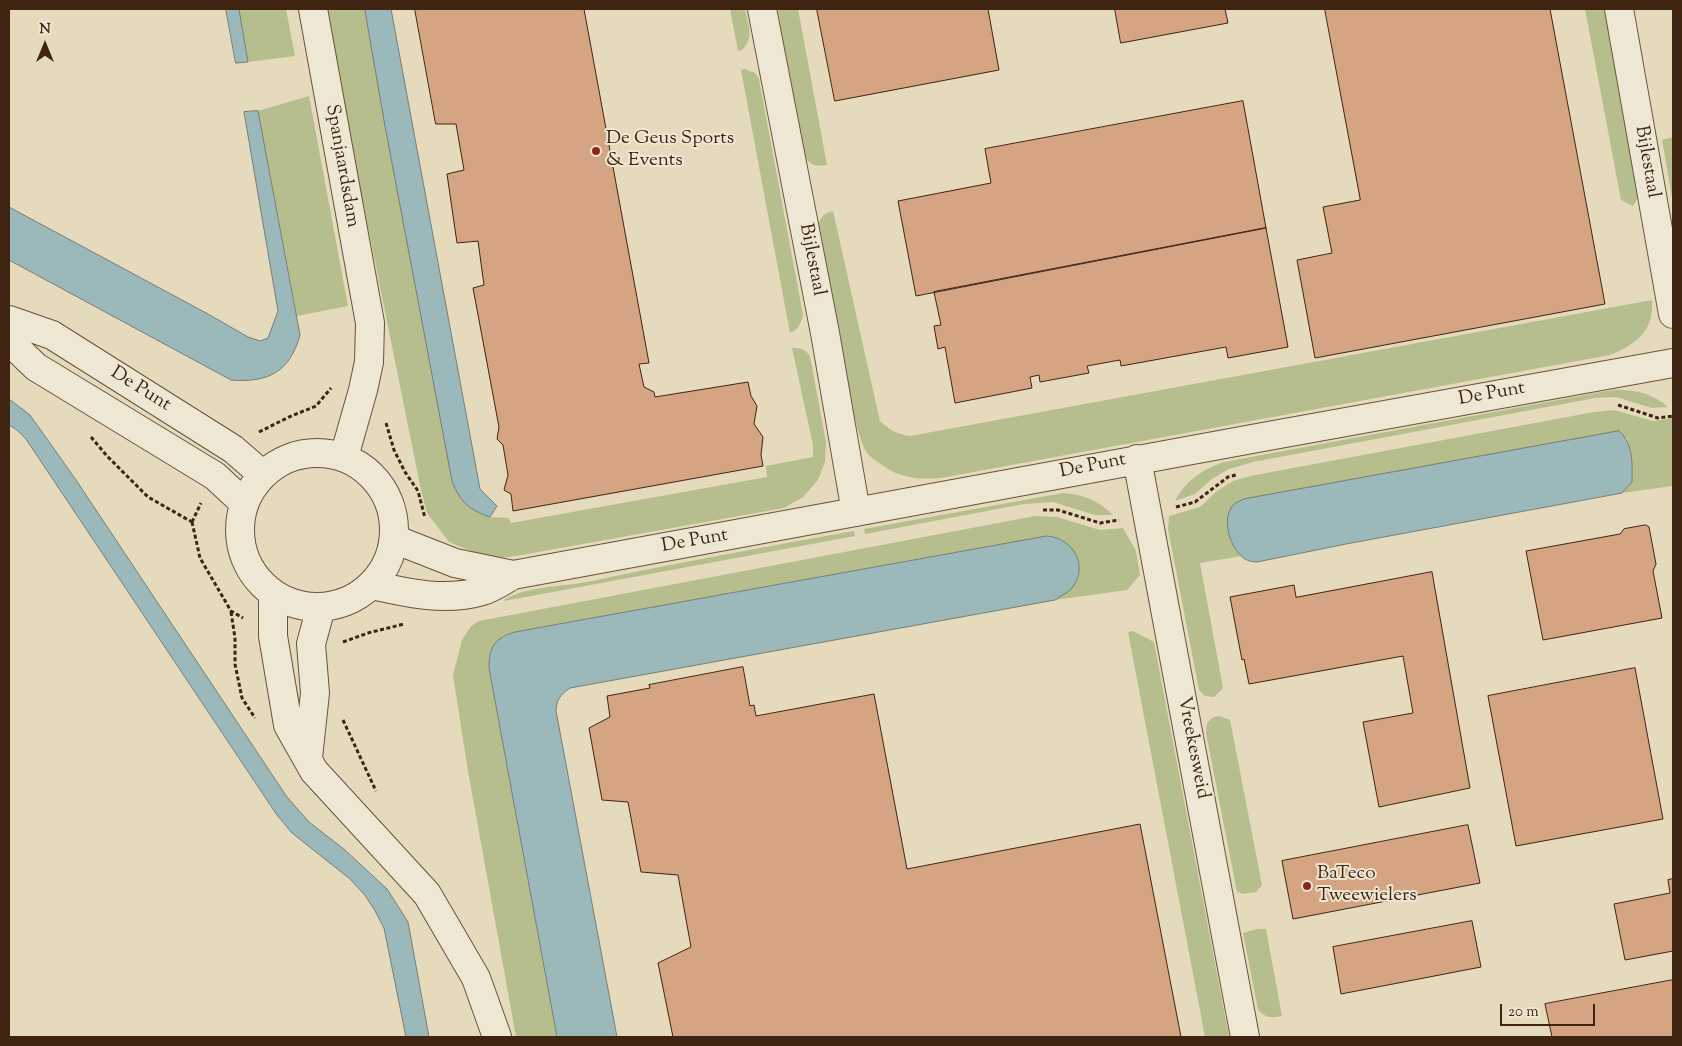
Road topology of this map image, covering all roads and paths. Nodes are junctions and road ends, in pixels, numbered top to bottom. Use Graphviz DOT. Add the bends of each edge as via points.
graph roads {
  1 [pos="313,9"];
  2 [pos="762,9"];
  3 [pos="1619,9"];
  4 [pos="1673,314"];
  5 [pos="9,320"];
  6 [pos="9,341"];
  7 [pos="1673,362"];
  8 [pos="334,385"];
  9 [pos="1608,407"];
  10 [pos="1673,416"];
  11 [pos="385,418"];
  12 [pos="85,430"];
  13 [pos="254,434"];
  14 [pos="344,457"];
  15 [pos="1137,459"];
  16 [pos="1241,472"];
  17 [pos="263,474"];
  18 [pos="202,501"];
  19 [pos="244,503"];
  20 [pos="1184,506"];
  21 [pos="1041,510"];
  22 [pos="856,512"];
  23 [pos="1116,520"];
  24 [pos="192,522"];
  25 [pos="427,526"];
  26 [pos="394,539"];
  27 [pos="513,575"];
  28 [pos="371,585"];
  29 [pos="273,594"];
  30 [pos="321,608"];
  31 [pos="247,621"];
  32 [pos="398,625"];
  33 [pos="341,643"];
  34 [pos="343,718"];
  35 [pos="308,758"];
  36 [pos="377,794"];
  37 [pos="497,1037"];
  38 [pos="1245,1037"];
  1 -- 14 [label="street, Spanjaardsdam" via="370,323 369,362"];
  2 -- 22 [label="street, Bijlestaal"];
  3 -- 4 [label="street, Bijlestaal"];
  5 -- 17 [label="street, De Punt" via="52,335 233,449"];
  6 -- 19 [label="street, De Punt" via="36,367 215,476"];
  7 -- 15 [label="street, De Punt"];
  8 -- 13 [label="path" via="316,406"];
  9 -- 10 [label="path" via="1618,405 1658,418"];
  11 -- 25 [label="path" via="394,450 418,491"];
  12 -- 24 [label="path" via="148,497"];
  14 -- 17 [label="street" via="315,452 287,458"];
  14 -- 26 [label="street" via="369,472 387,494 394,522"];
  15 -- 22 [label="street, De Punt"];
  15 -- 38 [label="street, Vreekesweid"];
  16 -- 20 [label="path"];
  17 -- 19 [label="street"];
  18 -- 24 [label="path"];
  19 -- 29 [label="street" via="240,536 247,561 250,569"];
  21 -- 23 [label="path, De Punt" via="1058,510 1100,523"];
  22 -- 27 [label="street, De Punt"];
  24 -- 31 [label="path" via="200,558 231,611"];
  26 -- 27 [label="street, De Punt" via="455,563"];
  26 -- 28 [label="street"];
  27 -- 28 [label="street, De Punt" via="483,591 442,597"];
  28 -- 30 [label="street" via="341,604"];
  29 -- 30 [label="street" via="296,604"];
  29 -- 35 [label="street" via="273,636 288,725"];
  30 -- 35 [label="street" via="310,644 315,693"];
  32 -- 33 [label="path"];
  34 -- 36 [label="path"];
  35 -- 37 [label="street" via="314,771 427,894 476,978"];
}
